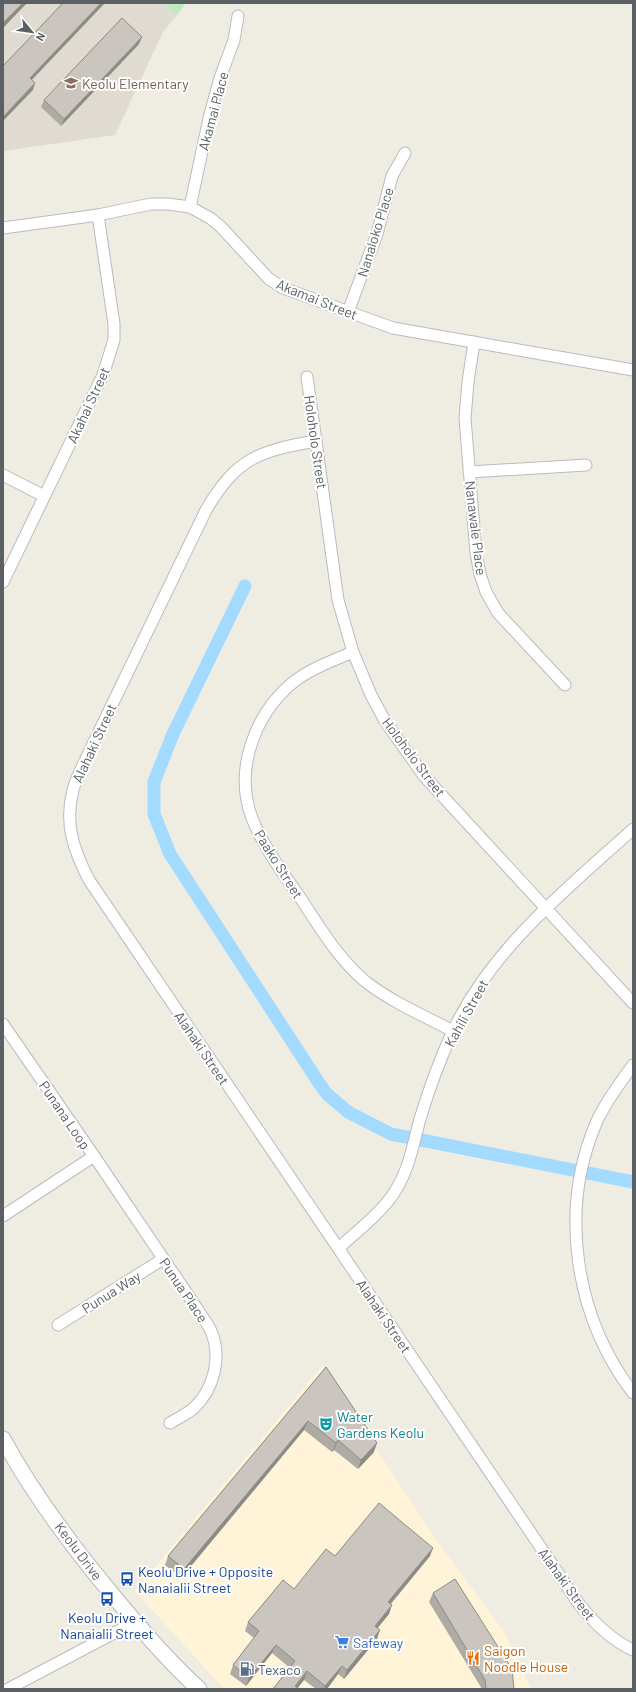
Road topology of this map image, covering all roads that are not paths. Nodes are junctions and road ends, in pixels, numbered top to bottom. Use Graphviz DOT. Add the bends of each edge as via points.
graph roads {
  1 [pos="238,16"];
  2 [pos="405,153"];
  3 [pos="190,206"];
  4 [pos="98,215"];
  5 [pos="3,228"];
  6 [pos="348,312"];
  7 [pos="474,342"];
  8 [pos="633,370"];
  9 [pos="307,377"];
  10 [pos="316,441"];
  11 [pos="586,465"];
  12 [pos="469,472"];
  13 [pos="3,475"];
  14 [pos="44,496"];
  15 [pos="3,582"];
  16 [pos="353,652"];
  17 [pos="564,685"];
  18 [pos="633,829"];
  19 [pos="546,908"];
  20 [pos="633,1004"];
  21 [pos="3,1024"];
  22 [pos="453,1031"];
  23 [pos="633,1065"];
  24 [pos="94,1156"];
  25 [pos="3,1216"];
  26 [pos="339,1248"];
  27 [pos="163,1259"];
  28 [pos="58,1325"];
  29 [pos="633,1393"];
  30 [pos="170,1423"];
  31 [pos="3,1439"];
  32 [pos="135,1622"];
  33 [pos="633,1650"];
  34 [pos="8,1689"];
  35 [pos="199,1689"];
  1 -- 3 [label="street, Akamai Place" via="234,40 210,114"];
  2 -- 6 [label="street, Nanaloko Place" via="392,176 377,234"];
  3 -- 4 [label="street, Akamai Street" via="151,204"];
  3 -- 6 [label="street, Akamai Street" via="222,227 269,279 283,288"];
  4 -- 5 [label="street, Akamai Street"];
  4 -- 14 [label="street, Akahai Street" via="114,324 114,340 103,375"];
  6 -- 7 [label="street, Akamai Street" via="393,328"];
  7 -- 8 [label="street, Akamai Street"];
  7 -- 12 [label="street, Nanawale Place" via="465,418"];
  9 -- 10 [label="street, Holoholo Street"];
  10 -- 16 [label="street, Holoholo Street" via="338,600"];
  10 -- 26 [label="street, Alahaki Street" via="282,447 249,460 218,490 82,766 73,790 70,831 75,851 89,880"];
  11 -- 12 [label="street"];
  12 -- 17 [label="street, Nanawale Place" via="476,553 486,592 508,626"];
  13 -- 14 [label="street"];
  14 -- 15 [label="street, Akahai Street"];
  16 -- 19 [label="street, Holoholo Street" via="385,721 424,776"];
  16 -- 22 [label="street, Paako Street" via="311,670 292,684 268,709 257,728 249,751 245,776 246,797 252,818 264,843 343,960 384,995"];
  18 -- 19 [label="street, Kahili Street"];
  19 -- 20 [label="street, Holoholo Street"];
  19 -- 22 [label="street, Kahili Street" via="490,970"];
  21 -- 24 [label="street, Punana Loop"];
  22 -- 26 [label="street, Kahili Street" via="420,1119 403,1177 377,1213"];
  23 -- 29 [label="street" via="598,1120 589,1141 576,1220 578,1260 583,1290 591,1315 601,1342"];
  24 -- 25 [label="street, Punana Loop"];
  24 -- 27 [label="street, Punua Place"];
  26 -- 33 [label="street, Alahaki Street" via="579,1604 599,1627"];
  27 -- 28 [label="street, Punua Way"];
  27 -- 30 [label="street, Punua Place" via="211,1331 216,1361 213,1378 206,1394 193,1408"];
  31 -- 32 [label="main road, Keolu Drive" via="83,1559"];
  32 -- 34 [label="street"];
  32 -- 35 [label="main road, Keolu Drive"];
}
